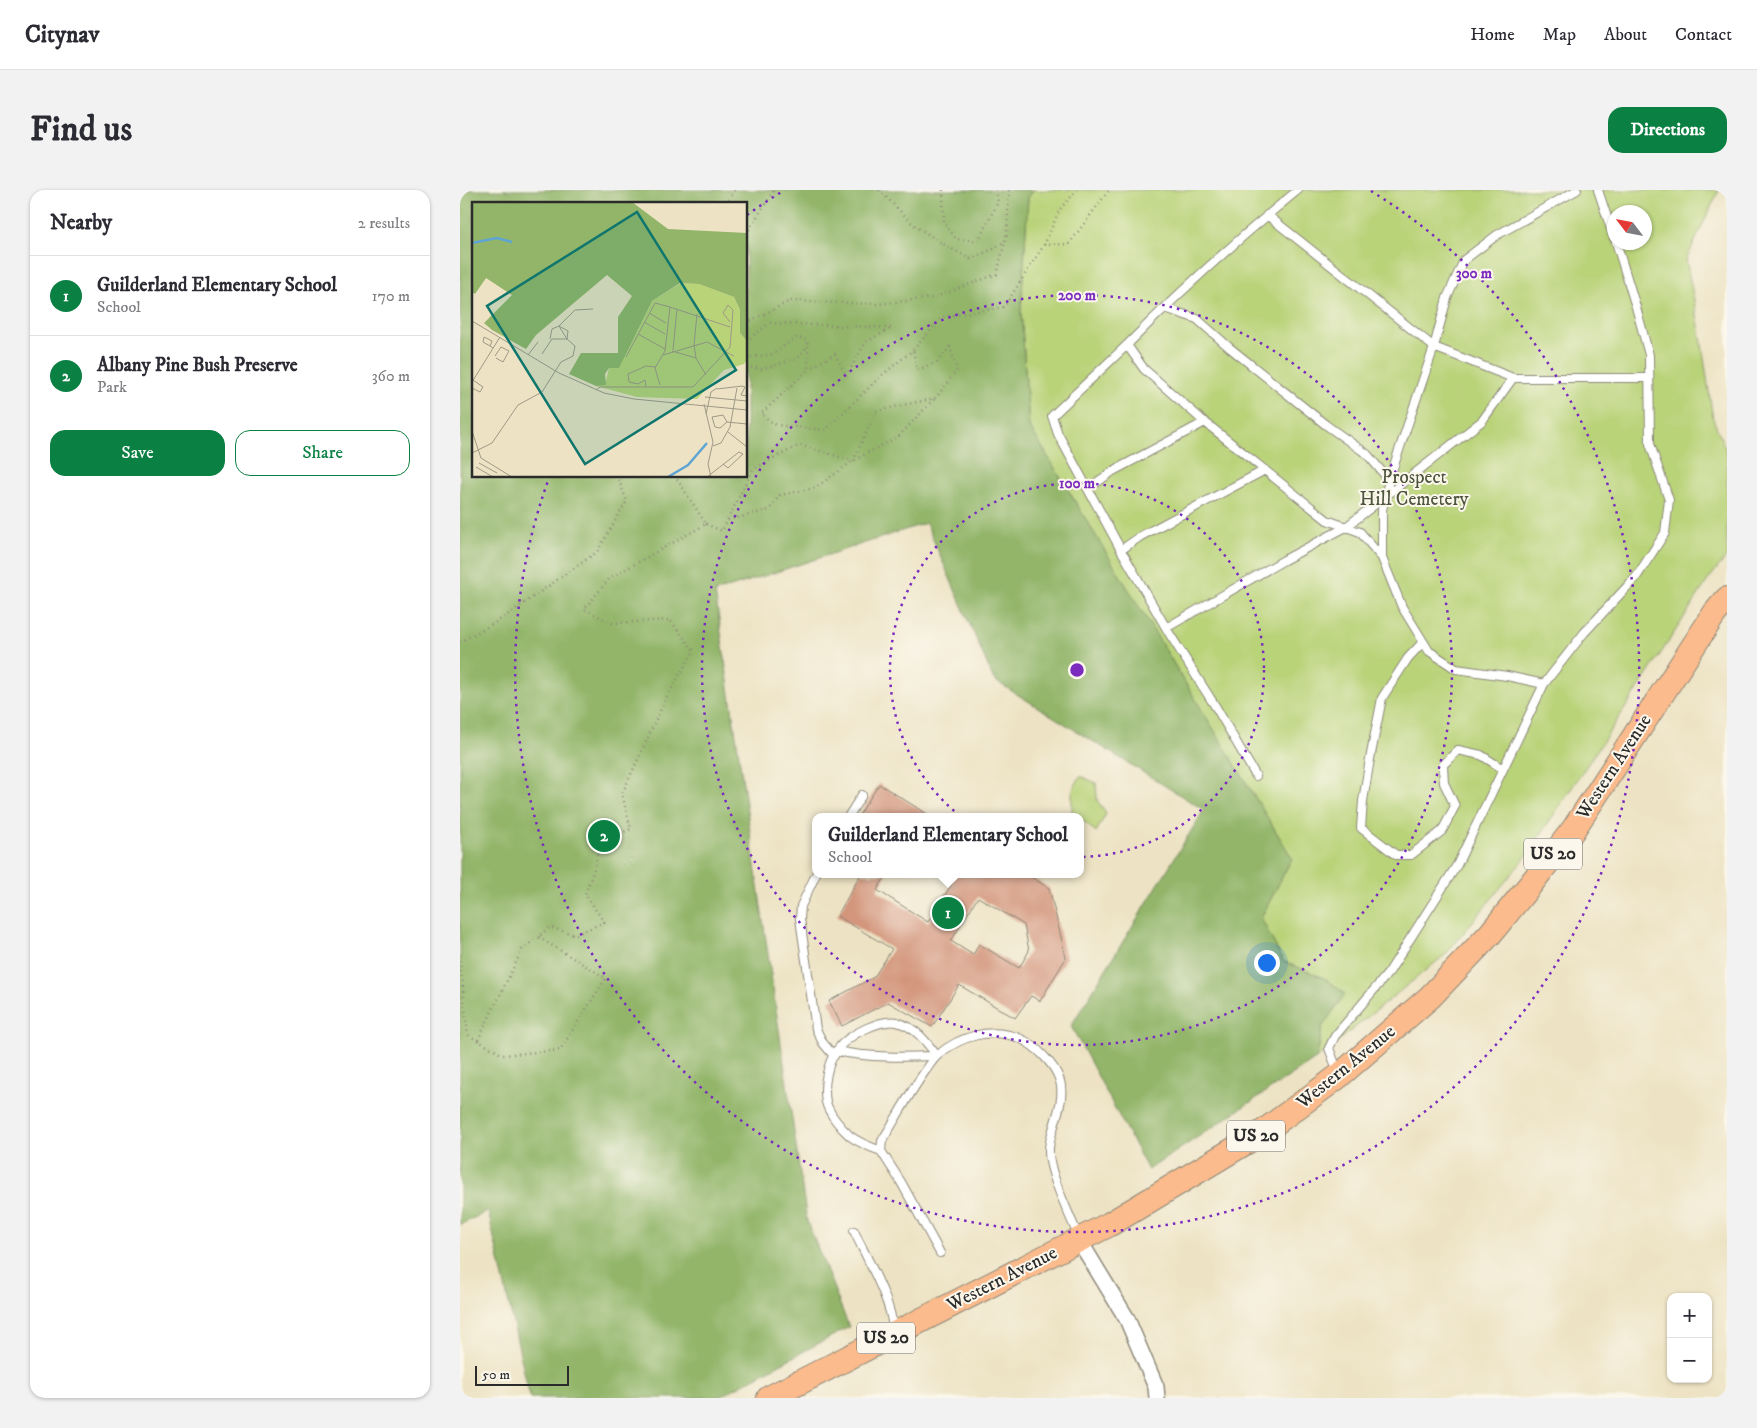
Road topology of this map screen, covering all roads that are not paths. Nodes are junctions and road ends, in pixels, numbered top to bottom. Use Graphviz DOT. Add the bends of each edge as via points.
graph roads {
  1 [pos="1298,190"];
  2 [pos="1577,190"];
  3 [pos="1598,190"];
  4 [pos="1267,215"];
  5 [pos="1607,217"];
  6 [pos="1618,250"];
  7 [pos="1164,308"];
  8 [pos="1127,345"];
  9 [pos="1434,347"];
  10 [pos="1513,378"];
  11 [pos="1648,378"];
  12 [pos="1205,422"];
  13 [pos="1265,470"];
  14 [pos="1389,480"];
  15 [pos="1089,488"];
  16 [pos="1385,497"];
  17 [pos="1346,527"];
  18 [pos="1121,550"];
  19 [pos="1382,558"];
  20 [pos="1727,599"];
  21 [pos="1166,628"];
  22 [pos="1423,642"];
  23 [pos="1544,684"];
  24 [pos="1503,769"];
  25 [pos="1256,776"];
  26 [pos="862,795"];
  27 [pos="851,813"];
  28 [pos="814,878"];
  29 [pos="835,1053"];
  30 [pos="937,1056"];
  31 [pos="1339,1076"];
  32 [pos="881,1152"];
  33 [pos="854,1231"];
  34 [pos="1080,1240"];
  35 [pos="940,1253"];
  36 [pos="891,1336"];
  37 [pos="769,1398"];
  38 [pos="1157,1398"];
  1 -- 4 [label="lane"];
  2 -- 9 [label="lane" via="1498,235 1464,260 1447,298"];
  3 -- 5 [label="lane"];
  4 -- 7 [label="lane"];
  4 -- 9 [label="lane"];
  6 -- 11 [label="lane" via="1649,355"];
  7 -- 8 [label="lane"];
  7 -- 14 [label="lane" via="1197,319 1326,425 1367,454"];
  8 -- 12 [label="lane" via="1144,369"];
  8 -- 15 [label="lane" via="1052,416 1058,434"];
  9 -- 10 [label="lane"];
  9 -- 14 [label="lane"];
  10 -- 11 [label="lane"];
  10 -- 16 [label="lane" via="1482,421"];
  11 -- 23 [label="lane" via="1650,444 1669,500 1664,533 1637,576 1584,633"];
  12 -- 13 [label="lane"];
  12 -- 15 [label="lane"];
  13 -- 17 [label="lane" via="1327,520"];
  13 -- 18 [label="lane" via="1141,536"];
  14 -- 16 [label="lane"];
  15 -- 18 [label="lane"];
  16 -- 17 [label="lane"];
  16 -- 19 [label="lane"];
  17 -- 19 [label="lane" via="1360,532"];
  17 -- 21 [label="lane"];
  18 -- 21 [label="lane"];
  19 -- 22 [label="lane" via="1402,607"];
  20 -- 31 [label="main road, Western Avenue / US 20" via="1573,830 1530,885 1490,934 1430,997"];
  21 -- 25 [label="lane"];
  22 -- 23 [label="lane" via="1428,651 1456,669"];
  22 -- 24 [label="lane" via="1408,658 1382,698 1368,767 1361,828 1396,855 1412,855 1442,831 1455,806 1444,782 1443,765 1458,750 1481,755"];
  23 -- 24 [label="lane"];
  24 -- 31 [label="lane" via="1457,865 1389,972 1335,1036 1330,1048"];
  26 -- 27 [label="lane"];
  28 -- 29 [label="lane" via="801,906 800,919 816,1029 823,1043"];
  29 -- 30 [label="lane" via="870,1057"];
  29 -- 30 [label="lane" via="848,1039 863,1030 878,1023 896,1022 916,1031"];
  29 -- 32 [label="lane" via="825,1085 826,1103 850,1136"];
  30 -- 32 [label="lane" via="882,1141"];
  30 -- 34 [label="lane" via="974,1035 998,1033 1028,1042 1046,1057 1060,1081 1061,1100 1049,1150 1053,1173"];
  31 -- 34 [label="main road, Western Avenue / US 20" via="1263,1132"];
  32 -- 35 [label="lane"];
  33 -- 36 [label="lane" via="892,1318"];
  34 -- 36 [label="main road, Western Avenue / US 20"];
  34 -- 38 [label="street" via="1127,1319 1156,1387"];
  36 -- 37 [label="main road, Western Avenue / US 20"];
}
